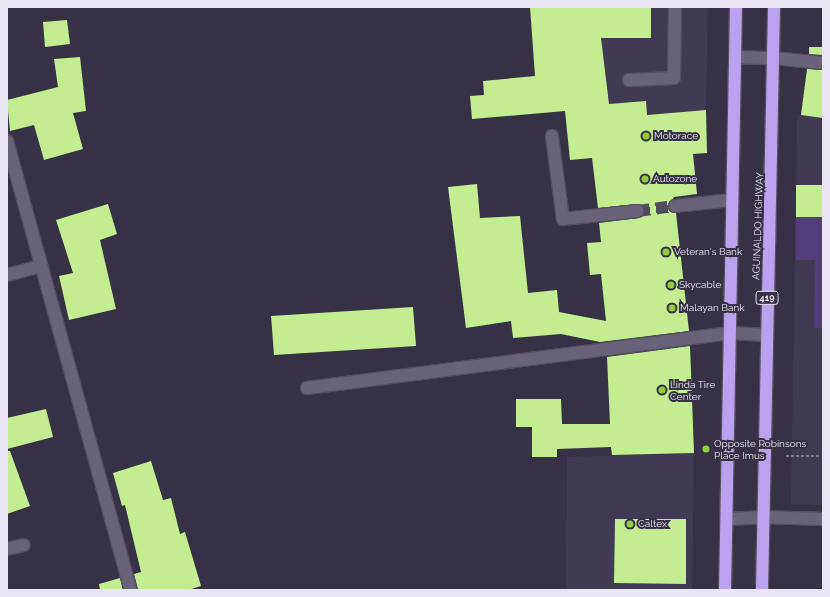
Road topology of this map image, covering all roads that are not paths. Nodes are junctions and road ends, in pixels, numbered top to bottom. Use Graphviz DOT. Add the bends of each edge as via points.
graph roads {
  1 [pos="675,7"];
  2 [pos="736,7"];
  3 [pos="774,7"];
  4 [pos="735,57"];
  5 [pos="773,58"];
  6 [pos="823,63"];
  7 [pos="629,80"];
  8 [pos="552,136"];
  9 [pos="7,141"];
  10 [pos="732,200"];
  11 [pos="675,206"];
  12 [pos="638,211"];
  13 [pos="41,266"];
  14 [pos="7,275"];
  15 [pos="730,333"];
  16 [pos="766,335"];
  17 [pos="307,388"];
  18 [pos="762,517"];
  19 [pos="728,519"];
  20 [pos="823,519"];
  21 [pos="24,545"];
  22 [pos="7,549"];
  23 [pos="131,590"];
  24 [pos="725,590"];
  25 [pos="762,590"];
  1 -- 7 [label="street" via="674,78"];
  2 -- 4 [label="highway"];
  3 -- 5 [label="highway, AGUINALDO HIGHWAY / 419"];
  4 -- 5 [label="street"];
  4 -- 10 [label="highway"];
  5 -- 6 [label="street"];
  5 -- 16 [label="highway, AGUINALDO HIGHWAY / 419"];
  8 -- 12 [label="street" via="563,219"];
  9 -- 13 [label="street"];
  10 -- 11 [label="street"];
  10 -- 15 [label="highway"];
  13 -- 14 [label="street"];
  13 -- 23 [label="street"];
  15 -- 16 [label="street"];
  15 -- 17 [label="street"];
  15 -- 19 [label="highway"];
  16 -- 18 [label="highway, AGUINALDO HIGHWAY / 419"];
  18 -- 19 [label="street"];
  18 -- 20 [label="street"];
  18 -- 25 [label="highway, AGUINALDO HIGHWAY / 419"];
  19 -- 24 [label="highway"];
  21 -- 22 [label="street"];
}
